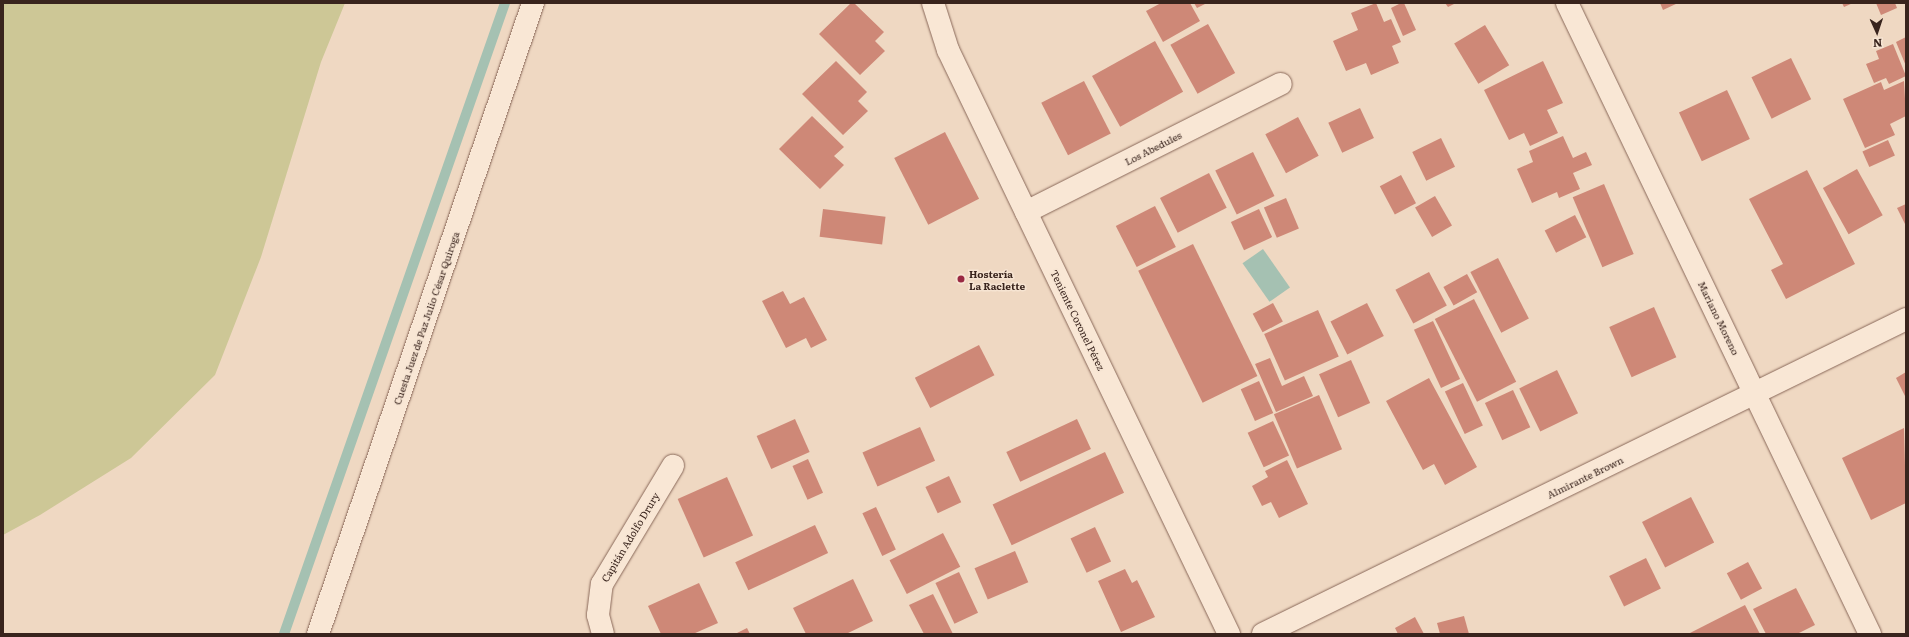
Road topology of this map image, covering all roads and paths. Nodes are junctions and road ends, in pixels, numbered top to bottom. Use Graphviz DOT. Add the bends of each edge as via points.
graph roads {
  1 [pos="533,3"];
  2 [pos="933,3"];
  3 [pos="1567,3"];
  4 [pos="1281,84"];
  5 [pos="1026,212"];
  6 [pos="1906,319"];
  7 [pos="1755,393"];
  8 [pos="673,466"];
  9 [pos="318,634"];
  10 [pos="603,634"];
  11 [pos="1229,634"];
  12 [pos="1263,634"];
  13 [pos="1870,634"];
  1 -- 9 [label="street, Cuesta Juez de Paz Julio César Quiroga"];
  2 -- 5 [label="street, Teniente Coronel Pérez" via="948,50"];
  3 -- 7 [label="street, Mariano Moreno"];
  4 -- 5 [label="street, Los Abedules"];
  5 -- 11 [label="street, Teniente Coronel Pérez"];
  6 -- 7 [label="street, Almirante Brown"];
  7 -- 12 [label="street, Almirante Brown"];
  7 -- 13 [label="street, Mariano Moreno"];
  8 -- 10 [label="street, Capitán Adolfo Drury" via="602,584 598,615"];
}
